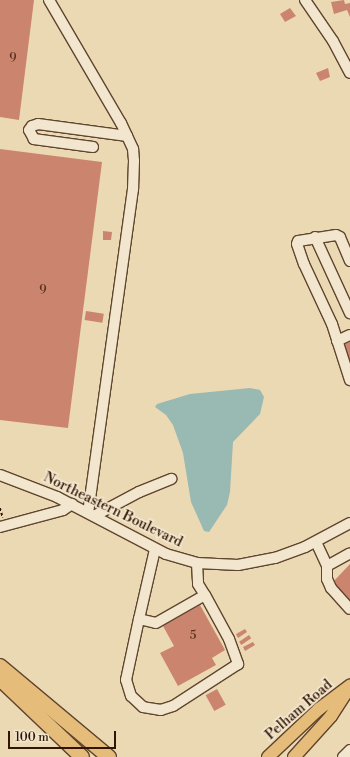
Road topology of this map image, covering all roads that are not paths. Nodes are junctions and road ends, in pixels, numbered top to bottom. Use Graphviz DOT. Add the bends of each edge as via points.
graph roads {
  1 [pos="49,0"];
  2 [pos="305,0"];
  3 [pos="349,70"];
  4 [pos="128,136"];
  5 [pos="93,147"];
  6 [pos="315,237"];
  7 [pos="350,261"];
  8 [pos="350,313"];
  9 [pos="350,335"];
  10 [pos="337,341"];
  11 [pos="350,380"];
  12 [pos="0,474"];
  13 [pos="171,479"];
  14 [pos="72,504"];
  15 [pos="91,514"];
  16 [pos="350,523"];
  17 [pos="0,527"];
  18 [pos="316,542"];
  19 [pos="155,549"];
  20 [pos="350,553"];
  21 [pos="197,563"];
  22 [pos="327,566"];
  23 [pos="205,595"];
  24 [pos="350,609"];
  25 [pos="139,619"];
  26 [pos="0,666"];
  27 [pos="0,679"];
  28 [pos="350,686"];
  29 [pos="350,750"];
  30 [pos="82,757"];
  31 [pos="108,757"];
  32 [pos="268,757"];
  33 [pos="294,757"];
  34 [pos="343,757"];
  1 -- 4 [label="street"];
  2 -- 3 [label="street"];
  4 -- 5 [label="street" via="38,124 29,130 34,139"];
  4 -- 15 [label="street" via="134,161 133,189"];
  6 -- 7 [label="street" via="340,237"];
  6 -- 8 [label="street"];
  6 -- 10 [label="street" via="301,239 297,244"];
  9 -- 10 [label="street"];
  10 -- 11 [label="street"];
  12 -- 14 [label="street, Northeastern Boulevard"];
  13 -- 15 [label="street"];
  14 -- 15 [label="street, Northeastern Boulevard"];
  14 -- 17 [label="street" via="63,510"];
  15 -- 19 [label="street, Northeastern Boulevard"];
  16 -- 18 [label="street, Northeastern Boulevard"];
  18 -- 21 [label="street, Northeastern Boulevard" via="261,562 226,566"];
  18 -- 22 [label="street"];
  19 -- 21 [label="street, Northeastern Boulevard"];
  19 -- 25 [label="street"];
  20 -- 22 [label="street"];
  21 -- 23 [label="street" via="196,577"];
  22 -- 24 [label="street" via="326,572 331,588"];
  23 -- 25 [label="street" via="156,623"];
  23 -- 25 [label="street" via="229,639 238,664 219,679 167,709 154,711 142,707 128,692 126,674"];
  26 -- 31 [label="highway"];
  27 -- 30 [label="highway"];
  28 -- 32 [label="main road, Pelham Road" via="319,709"];
  28 -- 33 [label="main road, Pelham Road" via="331,716"];
  29 -- 34 [label="street"];
}
